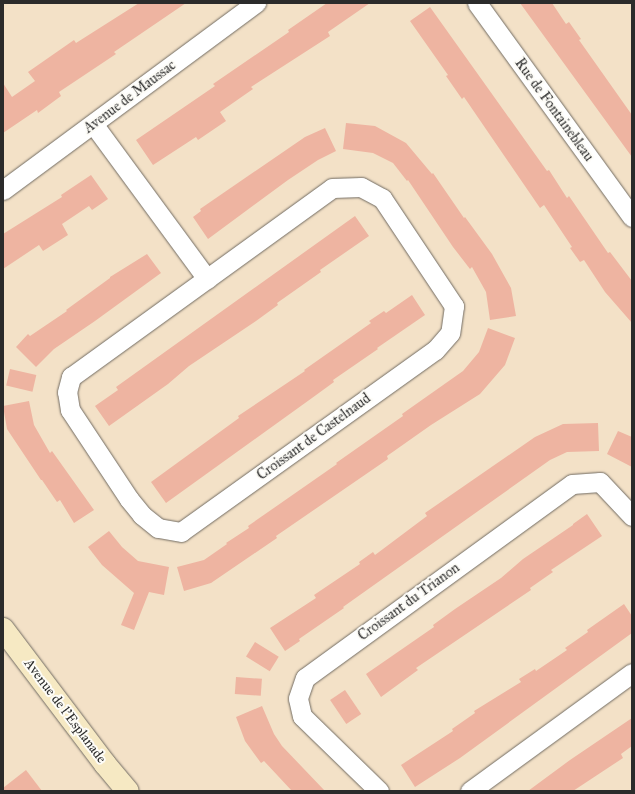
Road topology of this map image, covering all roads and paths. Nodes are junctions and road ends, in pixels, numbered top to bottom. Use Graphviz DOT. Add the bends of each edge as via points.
graph roads {
  1 [pos="477,3"];
  2 [pos="247,5"];
  3 [pos="94,124"];
  4 [pos="3,190"];
  5 [pos="632,217"];
  6 [pos="206,279"];
  7 [pos="632,516"];
  8 [pos="3,629"];
  9 [pos="632,673"];
  10 [pos="128,791"];
  11 [pos="379,791"];
  12 [pos="470,791"];
  1 -- 5 [label="street, Rue de Fontainebleau"];
  2 -- 3 [label="street, Avenue de Maussac"];
  3 -- 4 [label="street, Avenue de Maussac"];
  3 -- 6 [label="street"];
  6 -- 6 [label="street, Croissant de Castelnaud" via="332,188 361,187 382,198 454,306 450,333 435,350 181,532 158,528 142,515 129,499 70,410 68,392 71,377"];
  7 -- 11 [label="street, Croissant du Trianon" via="600,482 572,484 305,678 298,698 302,716"];
  8 -- 10 [label="street, Avenue de l'Esplanade"];
  9 -- 12 [label="street"];
}
